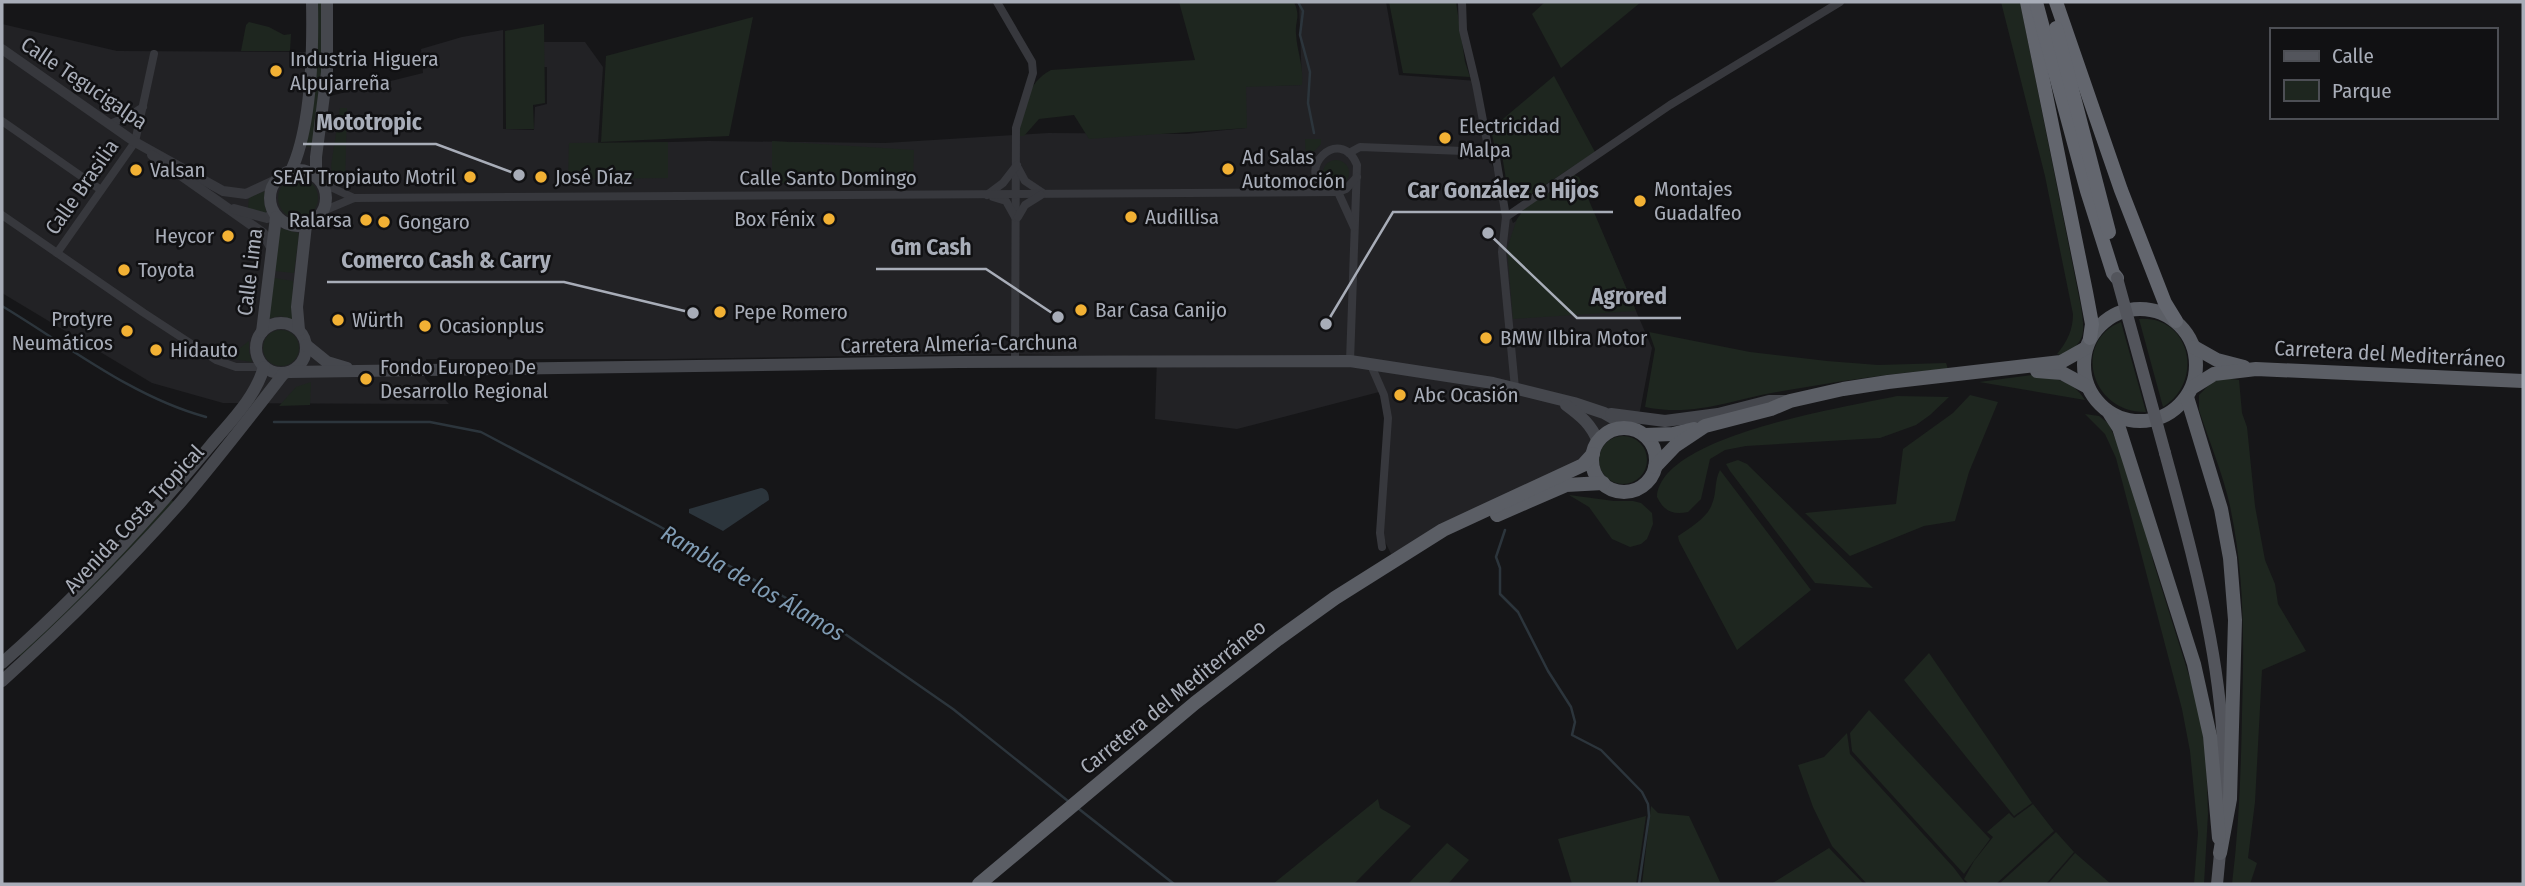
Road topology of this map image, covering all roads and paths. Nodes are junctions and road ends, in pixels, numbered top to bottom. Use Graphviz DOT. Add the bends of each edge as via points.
graph roads {
  1 [pos="312,2"];
  2 [pos="327,2"];
  3 [pos="997,2"];
  4 [pos="1462,2"];
  5 [pos="1840,2"];
  6 [pos="2027,2"];
  7 [pos="2036,2"];
  8 [pos="2049,2"];
  9 [pos="2056,2"];
  10 [pos="2,49"];
  11 [pos="154,54"];
  12 [pos="143,107"];
  13 [pos="2,121"];
  14 [pos="110,124"];
  15 [pos="140,145"];
  16 [pos="1489,152"];
  17 [pos="1349,153"];
  18 [pos="1017,166"];
  19 [pos="291,171"];
  20 [pos="1357,177"];
  21 [pos="276,180"];
  22 [pos="319,180"];
  23 [pos="1318,180"];
  24 [pos="101,190"];
  25 [pos="1301,191"];
  26 [pos="1335,192"];
  27 [pos="1044,194"];
  28 [pos="987,195"];
  29 [pos="1017,195"];
  30 [pos="354,198"];
  31 [pos="228,207"];
  32 [pos="323,211"];
  33 [pos="2,215"];
  34 [pos="275,215"];
  35 [pos="1507,217"];
  36 [pos="1017,221"];
  37 [pos="306,226"];
  38 [pos="1356,230"];
  39 [pos="273,251"];
  40 [pos="57,253"];
  41 [pos="2117,278"];
  42 [pos="2176,321"];
  43 [pos="299,330"];
  44 [pos="262,332"];
  45 [pos="2088,343"];
  46 [pos="306,345"];
  47 [pos="2194,346"];
  48 [pos="1350,361"];
  49 [pos="1015,362"];
  50 [pos="1370,363"];
  51 [pos="264,367"];
  52 [pos="243,368"];
  53 [pos="354,369"];
  54 [pos="2014,369"];
  55 [pos="2256,369"];
  56 [pos="287,372"];
  57 [pos="2523,381"];
  58 [pos="2088,387"];
  59 [pos="1515,388"];
  60 [pos="2190,392"];
  61 [pos="253,393"];
  62 [pos="1560,401"];
  63 [pos="1790,401"];
  64 [pos="1604,413"];
  65 [pos="2110,414"];
  66 [pos="1705,426"];
  67 [pos="1630,428"];
  68 [pos="1644,435"];
  69 [pos="1595,448"];
  70 [pos="1655,467"];
  71 [pos="1603,483"];
  72 [pos="1382,547"];
  73 [pos="1403,556"];
  74 [pos="2,663"];
  75 [pos="2,681"];
  76 [pos="2220,853"];
  77 [pos="979,884"];
  78 [pos="2217,884"];
  1 -- 19 [label="main road" via="306,109"];
  2 -- 22 [label="main road" via="327,72 316,158"];
  3 -- 18 [label="street" via="1032,62 1033,73 1016,128"];
  4 -- 16 [label="street" via="1463,30"];
  5 -- 35 [label="street" via="1670,105"];
  6 -- 45 [label="highway" via="2092,324"];
  7 -- 41 [label="highway" via="2087,191"];
  8 -- 41 [label="highway" via="2101,197"];
  9 -- 42 [label="highway" via="2121,190"];
  10 -- 14 [label="street, Calle Tegucigalpa"];
  11 -- 12 [label="street"];
  12 -- 14 [label="street"];
  12 -- 15 [label="street"];
  13 -- 24 [label="street"];
  14 -- 15 [label="street, Calle Tegucigalpa"];
  15 -- 21 [label="street, Calle Tegucigalpa" via="233,194 246,194"];
  15 -- 24 [label="street, Calle Brasilia"];
  15 -- 31 [label="street, Calle Tegucigalpa"];
  16 -- 17 [label="street" via="1360,147"];
  16 -- 35 [label="street" via="1496,159"];
  17 -- 20 [label="street" via="1357,165"];
  17 -- 23 [label="street" via="1335,149 1320,157 1315,171"];
  18 -- 27 [label="street" via="1025,181"];
  18 -- 28 [label="street"];
  18 -- 29 [label="street"];
  19 -- 21 [label="main road"];
  19 -- 22 [label="main road" via="300,170"];
  20 -- 26 [label="street" via="1346,189"];
  20 -- 38 [label="street"];
  21 -- 34 [label="main road" via="270,196"];
  22 -- 30 [label="street, Calle Santo Domingo"];
  22 -- 32 [label="main road" via="326,192"];
  23 -- 25 [label="street"];
  23 -- 26 [label="street"];
  24 -- 40 [label="street, Calle Brasilia"];
  25 -- 26 [label="street, Calle Santo Domingo"];
  25 -- 27 [label="street, Calle Santo Domingo"];
  26 -- 38 [label="street"];
  27 -- 29 [label="street, Calle Santo Domingo"];
  27 -- 36 [label="street" via="1025,205"];
  28 -- 29 [label="street, Calle Santo Domingo"];
  28 -- 30 [label="street, Calle Santo Domingo"];
  28 -- 36 [label="street" via="1006,201"];
  29 -- 36 [label="street"];
  30 -- 32 [label="street, Calle Santo Domingo"];
  31 -- 34 [label="street, Calle Tegucigalpa" via="267,218"];
  31 -- 39 [label="street, Calle Tegucigalpa" via="263,233"];
  32 -- 37 [label="main road"];
  33 -- 40 [label="street"];
  34 -- 37 [label="main road" via="290,226"];
  34 -- 39 [label="main road, Calle Lima"];
  35 -- 59 [label="street" via="1502,252"];
  36 -- 49 [label="street"];
  37 -- 43 [label="main road" via="297,307"];
  38 -- 48 [label="street"];
  39 -- 44 [label="main road, Calle Lima"];
  40 -- 52 [label="street" via="216,360"];
  41 -- 76 [label="main road, bridge" via="2193,558 2214,661 2222,752"];
  42 -- 45 [label="highway" via="2146,308 2129,309 2100,325"];
  42 -- 47 [label="highway"];
  43 -- 44 [label="main road" via="276,323"];
  43 -- 46 [label="main road"];
  44 -- 51 [label="main road" via="256,353"];
  45 -- 54 [label="highway" via="2061,362"];
  45 -- 58 [label="highway" via="2084,375"];
  46 -- 53 [label="main road, Carretera Almería-Carchuna" via="327,362"];
  46 -- 56 [label="main road" via="302,361"];
  47 -- 55 [label="highway, Carretera del Mediterráneo" via="2217,360"];
  47 -- 60 [label="highway" via="2197,360"];
  48 -- 49 [label="main road, Carretera Almería-Carchuna"];
  48 -- 50 [label="main road, Carretera Almería-Carchuna"];
  49 -- 53 [label="main road, Carretera Almería-Carchuna"];
  50 -- 59 [label="main road, Carretera Almería-Carchuna"];
  50 -- 72 [label="street" via="1388,418"];
  51 -- 52 [label="street"];
  51 -- 56 [label="main road"];
  51 -- 61 [label="main road, Avenida Costa Tropical"];
  52 -- 61 [label="street"];
  53 -- 56 [label="main road, Carretera Almería-Carchuna"];
  54 -- 58 [label="highway" via="2062,373"];
  54 -- 63 [label="highway" via="1888,382"];
  55 -- 57 [label="highway, Carretera del Mediterráneo"];
  55 -- 60 [label="highway, Carretera del Mediterráneo" via="2214,374"];
  56 -- 75 [label="main road, Avenida Costa Tropical" via="133,553"];
  58 -- 65 [label="highway"];
  59 -- 62 [label="main road, Carretera Almería-Carchuna"];
  60 -- 65 [label="highway" via="2176,410 2144,422"];
  60 -- 76 [label="highway" via="2221,509 2235,620 2231,799"];
  61 -- 74 [label="main road, Avenida Costa Tropical" via="135,533"];
  62 -- 64 [label="main road, Carretera Almería-Carchuna"];
  62 -- 69 [label="main road" via="1585,420"];
  63 -- 64 [label="main road" via="1665,421"];
  63 -- 66 [label="highway"];
  64 -- 67 [label="main road"];
  65 -- 76 [label="highway" via="2127,451 2194,664 2210,736"];
  66 -- 68 [label="highway"];
  66 -- 70 [label="highway" via="1675,446"];
  67 -- 68 [label="highway"];
  67 -- 69 [label="highway" via="1612,430"];
  68 -- 70 [label="highway" via="1654,450"];
  69 -- 71 [label="highway" via="1593,465"];
  69 -- 73 [label="highway, Carretera del Mediterráneo" via="1583,465 1443,530"];
  70 -- 71 [label="highway" via="1647,482 1631,491 1611,489"];
  71 -- 73 [label="highway, Carretera del Mediterráneo" via="1566,485"];
  73 -- 77 [label="highway, Carretera del Mediterráneo" via="1335,598 1195,703"];
  76 -- 78 [label="main road"];
}
